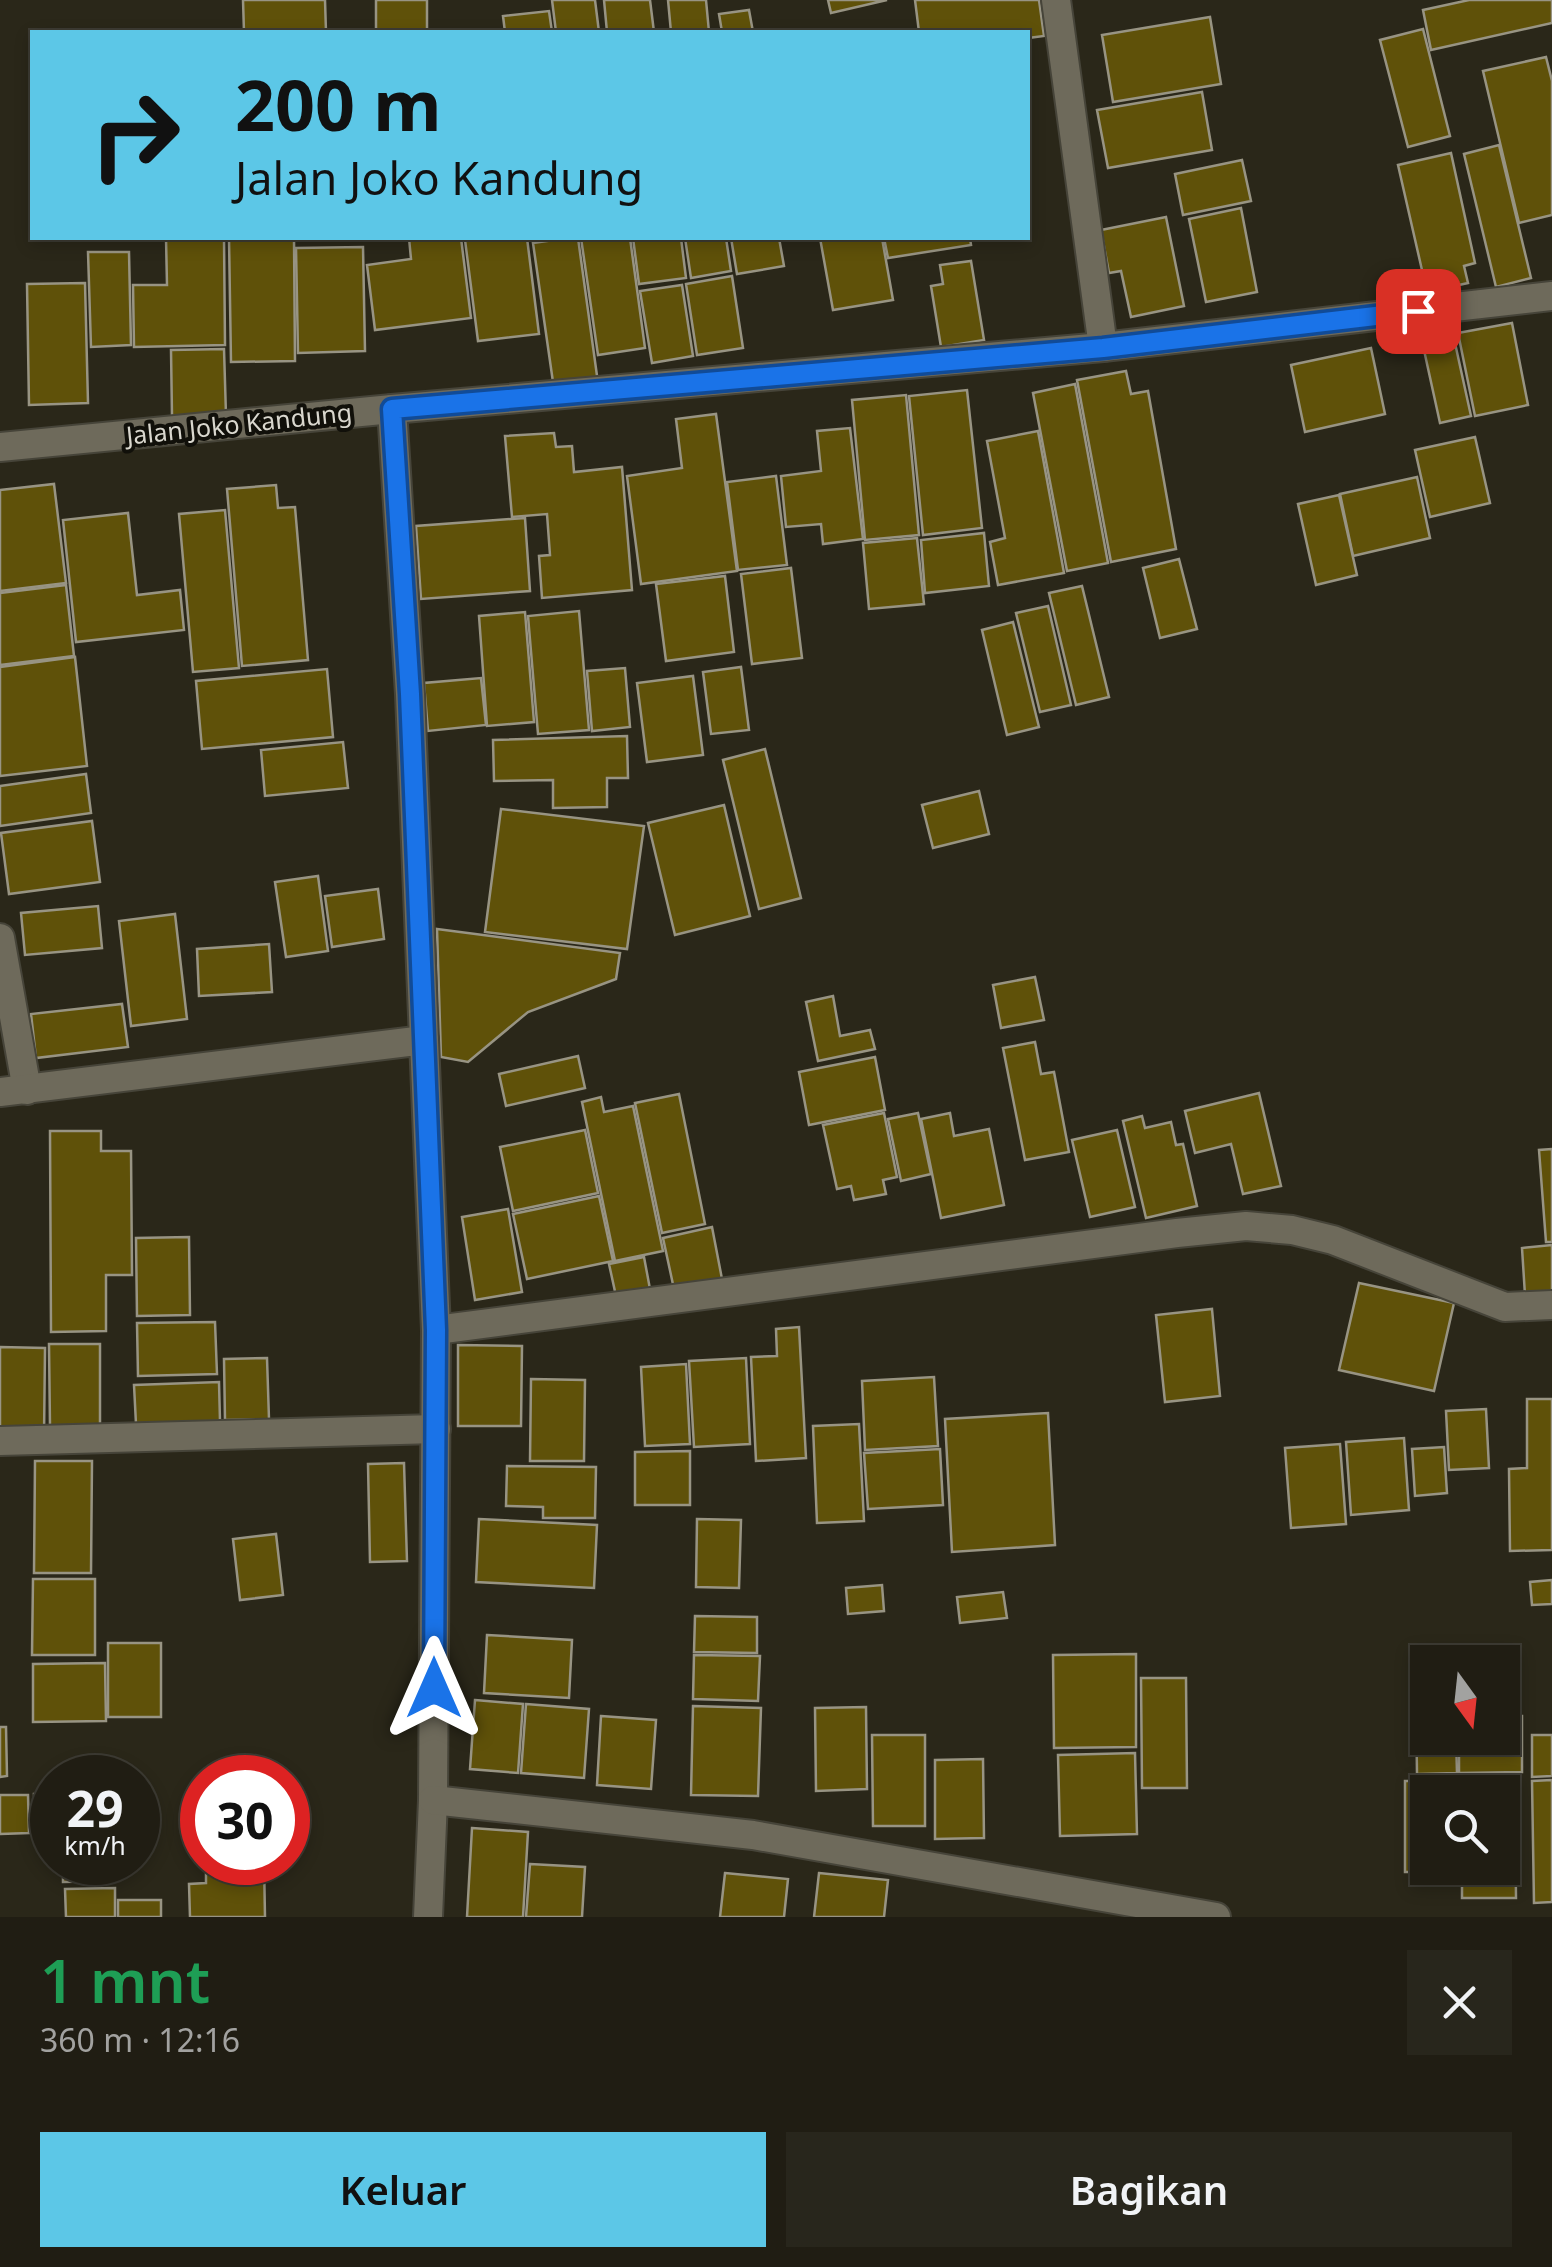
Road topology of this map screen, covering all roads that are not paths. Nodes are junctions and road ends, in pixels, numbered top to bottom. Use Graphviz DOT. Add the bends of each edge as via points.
graph roads {
  1 [pos="1056,0"];
  2 [pos="1552,296"];
  3 [pos="1103,348"];
  4 [pos="392,409"];
  5 [pos="0,448"];
  6 [pos="0,938"];
  7 [pos="424,1042"];
  8 [pos="13,1091"];
  9 [pos="1552,1304"];
  10 [pos="436,1330"];
  11 [pos="436,1428"];
  12 [pos="0,1440"];
  13 [pos="433,1800"];
  14 [pos="428,1917"];
  15 [pos="1216,1917"];
  1 -- 3 [label="street"];
  2 -- 3 [label="street, Jalan Joko Kandung"];
  3 -- 4 [label="street, Jalan Joko Kandung"];
  4 -- 5 [label="street, Jalan Joko Kandung"];
  4 -- 7 [label="street"];
  6 -- 8 [label="street"];
  7 -- 8 [label="street"];
  7 -- 10 [label="street"];
  9 -- 10 [label="street" via="1505,1307 1332,1240 1246,1226"];
  10 -- 11 [label="street"];
  11 -- 12 [label="street"];
  11 -- 13 [label="street"];
  13 -- 14 [label="street"];
  13 -- 15 [label="street" via="752,1835"];
}
